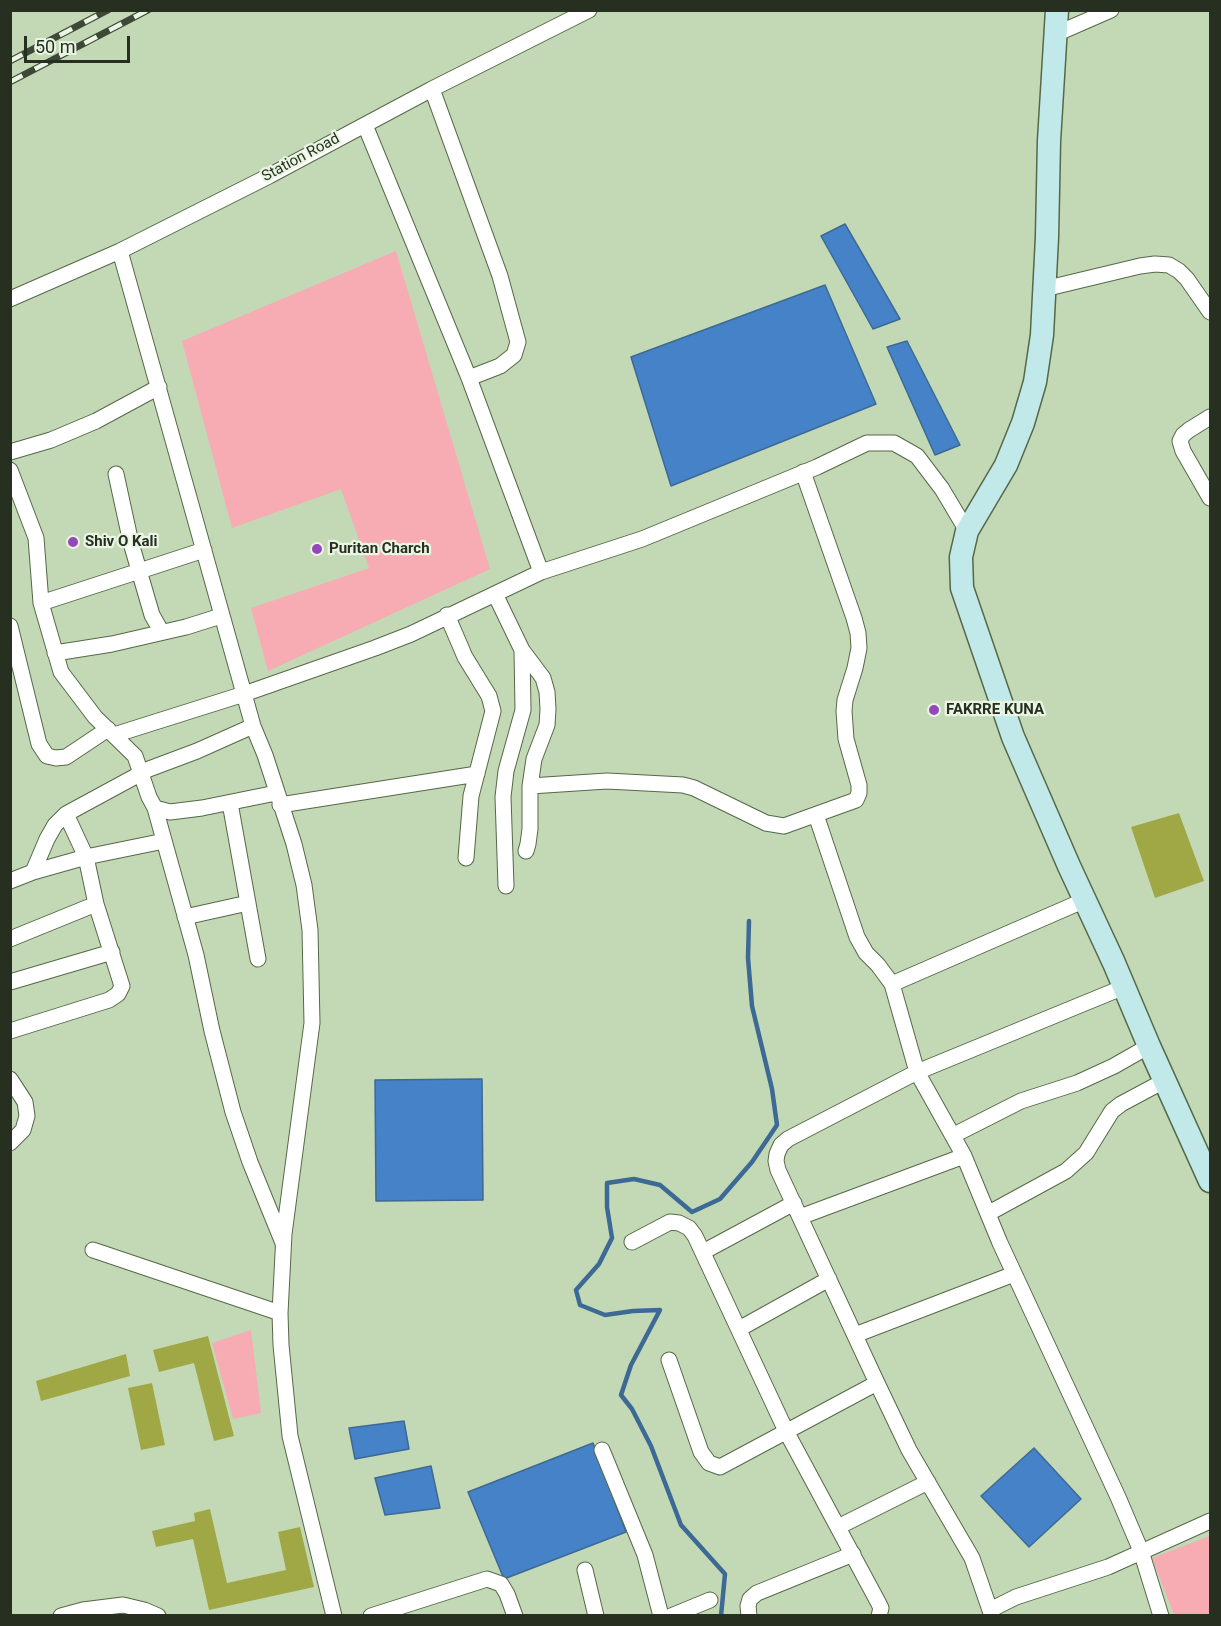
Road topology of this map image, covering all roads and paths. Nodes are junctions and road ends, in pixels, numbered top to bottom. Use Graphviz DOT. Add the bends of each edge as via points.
graph roads {
  1 [pos="589,10"];
  2 [pos="1057,10"];
  3 [pos="1111,10"];
  4 [pos="1056,34"];
  5 [pos="432,88"];
  6 [pos="365,125"];
  7 [pos="120,251"];
  8 [pos="1044,289"];
  9 [pos="10,299"];
  10 [pos="1210,312"];
  11 [pos="469,378"];
  12 [pos="159,387"];
  13 [pos="1210,417"];
  14 [pos="10,452"];
  15 [pos="10,470"];
  16 [pos="803,472"];
  17 [pos="116,474"];
  18 [pos="1210,498"];
  19 [pos="967,531"];
  20 [pos="204,550"];
  21 [pos="139,572"];
  22 [pos="542,572"];
  23 [pos="495,594"];
  24 [pos="41,603"];
  25 [pos="447,615"];
  26 [pos="222,616"];
  27 [pos="10,626"];
  28 [pos="162,631"];
  29 [pos="522,650"];
  30 [pos="55,653"];
  31 [pos="244,694"];
  32 [pos="253,726"];
  33 [pos="111,732"];
  34 [pos="141,772"];
  35 [pos="477,774"];
  36 [pos="530,786"];
  37 [pos="278,799"];
  38 [pos="230,803"];
  39 [pos="155,808"];
  40 [pos="66,814"];
  41 [pos="816,815"];
  42 [pos="164,841"];
  43 [pos="525,851"];
  44 [pos="86,857"];
  45 [pos="466,858"];
  46 [pos="33,872"];
  47 [pos="10,881"];
  48 [pos="506,886"];
  49 [pos="1085,900"];
  50 [pos="248,903"];
  51 [pos="96,904"];
  52 [pos="185,917"];
  53 [pos="10,939"];
  54 [pos="112,952"];
  55 [pos="258,959"];
  56 [pos="10,982"];
  57 [pos="892,984"];
  58 [pos="1124,987"];
  59 [pos="10,1031"];
  60 [pos="1149,1046"];
  61 [pos="917,1072"];
  62 [pos="10,1079"];
  63 [pos="1164,1081"];
  64 [pos="954,1135"];
  65 [pos="10,1143"];
  66 [pos="964,1155"];
  67 [pos="1210,1181"];
  68 [pos="797,1210"];
  69 [pos="989,1213"];
  70 [pos="632,1242"];
  71 [pos="284,1246"];
  72 [pos="93,1251"];
  73 [pos="703,1252"];
  74 [pos="1014,1274"];
  75 [pos="829,1279"];
  76 [pos="280,1313"];
  77 [pos="739,1329"];
  78 [pos="855,1335"];
  79 [pos="669,1360"];
  80 [pos="877,1383"];
  81 [pos="786,1431"];
  82 [pos="602,1450"];
  83 [pos="928,1482"];
  84 [pos="1210,1521"];
  85 [pos="838,1527"];
  86 [pos="1141,1551"];
  87 [pos="853,1554"];
  88 [pos="585,1570"];
  89 [pos="710,1600"];
  90 [pos="991,1613"];
  91 [pos="61,1616"];
  92 [pos="158,1616"];
  93 [pos="334,1616"];
  94 [pos="371,1616"];
  95 [pos="515,1616"];
  96 [pos="596,1616"];
  97 [pos="661,1616"];
  98 [pos="671,1616"];
  99 [pos="749,1616"];
  100 [pos="879,1616"];
  101 [pos="1161,1616"];
  1 -- 5 [label="street, Station Road"];
  2 -- 4 [label="main road"];
  3 -- 4 [label="street"];
  4 -- 8 [label="main road"];
  5 -- 6 [label="street, Station Road"];
  5 -- 11 [label="street" via="501,276 518,342 514,355 501,366"];
  6 -- 7 [label="street, Station Road"];
  6 -- 11 [label="street"];
  7 -- 9 [label="street, Station Road"];
  7 -- 12 [label="street"];
  8 -- 10 [label="street" via="1140,266 1169,265 1188,279"];
  8 -- 19 [label="main road" via="1035,382 1023,423 1006,465"];
  11 -- 22 [label="street"];
  12 -- 14 [label="street" via="96,421"];
  12 -- 20 [label="street"];
  13 -- 18 [label="street" via="1180,441"];
  15 -- 24 [label="street" via="36,538"];
  16 -- 19 [label="street" via="867,443 894,443 916,456"];
  16 -- 22 [label="street" via="642,539"];
  16 -- 41 [label="street" via="854,618 859,648 844,711 846,739 859,793 856,800"];
  17 -- 21 [label="street"];
  19 -- 49 [label="main road" via="961,557 962,588 1013,736"];
  20 -- 21 [label="street"];
  20 -- 26 [label="street"];
  21 -- 24 [label="street"];
  21 -- 28 [label="street" via="152,615"];
  22 -- 23 [label="street"];
  23 -- 25 [label="street"];
  23 -- 29 [label="street"];
  24 -- 30 [label="street"];
  25 -- 31 [label="street" via="411,634"];
  25 -- 35 [label="street" via="493,711"];
  26 -- 28 [label="street"];
  26 -- 31 [label="street"];
  27 -- 33 [label="street" via="39,744 47,756 66,757"];
  28 -- 30 [label="street"];
  29 -- 36 [label="street" via="543,678 548,708"];
  29 -- 48 [label="street" via="522,710 503,797"];
  30 -- 33 [label="street" via="72,688"];
  31 -- 32 [label="street"];
  31 -- 33 [label="street"];
  32 -- 34 [label="street"];
  32 -- 37 [label="street"];
  33 -- 34 [label="street" via="135,756"];
  34 -- 39 [label="street"];
  34 -- 40 [label="street"];
  35 -- 37 [label="street"];
  35 -- 45 [label="street" via="468,817"];
  36 -- 41 [label="street" via="607,781 683,785 766,823 784,826"];
  36 -- 43 [label="street" via="530,829"];
  37 -- 38 [label="street"];
  37 -- 71 [label="street" via="304,885 310,930 312,1023"];
  38 -- 39 [label="street" via="170,812"];
  38 -- 50 [label="street"];
  39 -- 42 [label="street"];
  40 -- 44 [label="street"];
  40 -- 46 [label="street" via="47,839"];
  41 -- 57 [label="street" via="857,938"];
  42 -- 44 [label="street"];
  42 -- 52 [label="street"];
  44 -- 46 [label="street"];
  44 -- 51 [label="street"];
  46 -- 47 [label="street"];
  49 -- 57 [label="street"];
  49 -- 58 [label="main road"];
  50 -- 52 [label="street"];
  50 -- 55 [label="street"];
  51 -- 53 [label="street"];
  51 -- 54 [label="street"];
  52 -- 71 [label="street" via="233,1112"];
  54 -- 56 [label="street"];
  54 -- 59 [label="street" via="122,986 118,994 110,1000"];
  57 -- 61 [label="street"];
  58 -- 60 [label="main road"];
  58 -- 61 [label="street"];
  60 -- 63 [label="main road"];
  60 -- 64 [label="street" via="1077,1083 1021,1101"];
  61 -- 64 [label="street"];
  61 -- 68 [label="street" via="781,1145 776,1161"];
  62 -- 65 [label="street" via="25,1102 27,1116 23,1130"];
  63 -- 67 [label="main road"];
  63 -- 69 [label="street" via="1112,1111 1086,1153 1066,1171"];
  64 -- 66 [label="street"];
  66 -- 68 [label="street"];
  66 -- 69 [label="street"];
  68 -- 73 [label="street"];
  68 -- 75 [label="street"];
  69 -- 74 [label="street"];
  70 -- 73 [label="street" via="670,1222 679,1223 689,1228"];
  71 -- 76 [label="street"];
  72 -- 76 [label="street"];
  73 -- 77 [label="street"];
  74 -- 78 [label="street"];
  74 -- 86 [label="street"];
  75 -- 77 [label="street"];
  75 -- 78 [label="street"];
  76 -- 93 [label="street" via="290,1436"];
  77 -- 81 [label="street"];
  78 -- 80 [label="street"];
  79 -- 81 [label="street" via="700,1452 710,1463 720,1467"];
  80 -- 81 [label="street"];
  80 -- 83 [label="street"];
  81 -- 85 [label="street"];
  82 -- 97 [label="street" via="645,1556"];
  83 -- 85 [label="street"];
  83 -- 90 [label="street" via="972,1558"];
  84 -- 86 [label="street"];
  85 -- 87 [label="street"];
  86 -- 90 [label="street" via="1108,1567 1016,1597"];
  86 -- 101 [label="street"];
  87 -- 99 [label="street" via="757,1593 750,1599"];
  87 -- 100 [label="street" via="881,1608"];
  88 -- 96 [label="street"];
  89 -- 98 [label="street"];
  91 -- 92 [label="street" via="123,1605"];
  94 -- 95 [label="street" via="487,1580 501,1584"];
}
